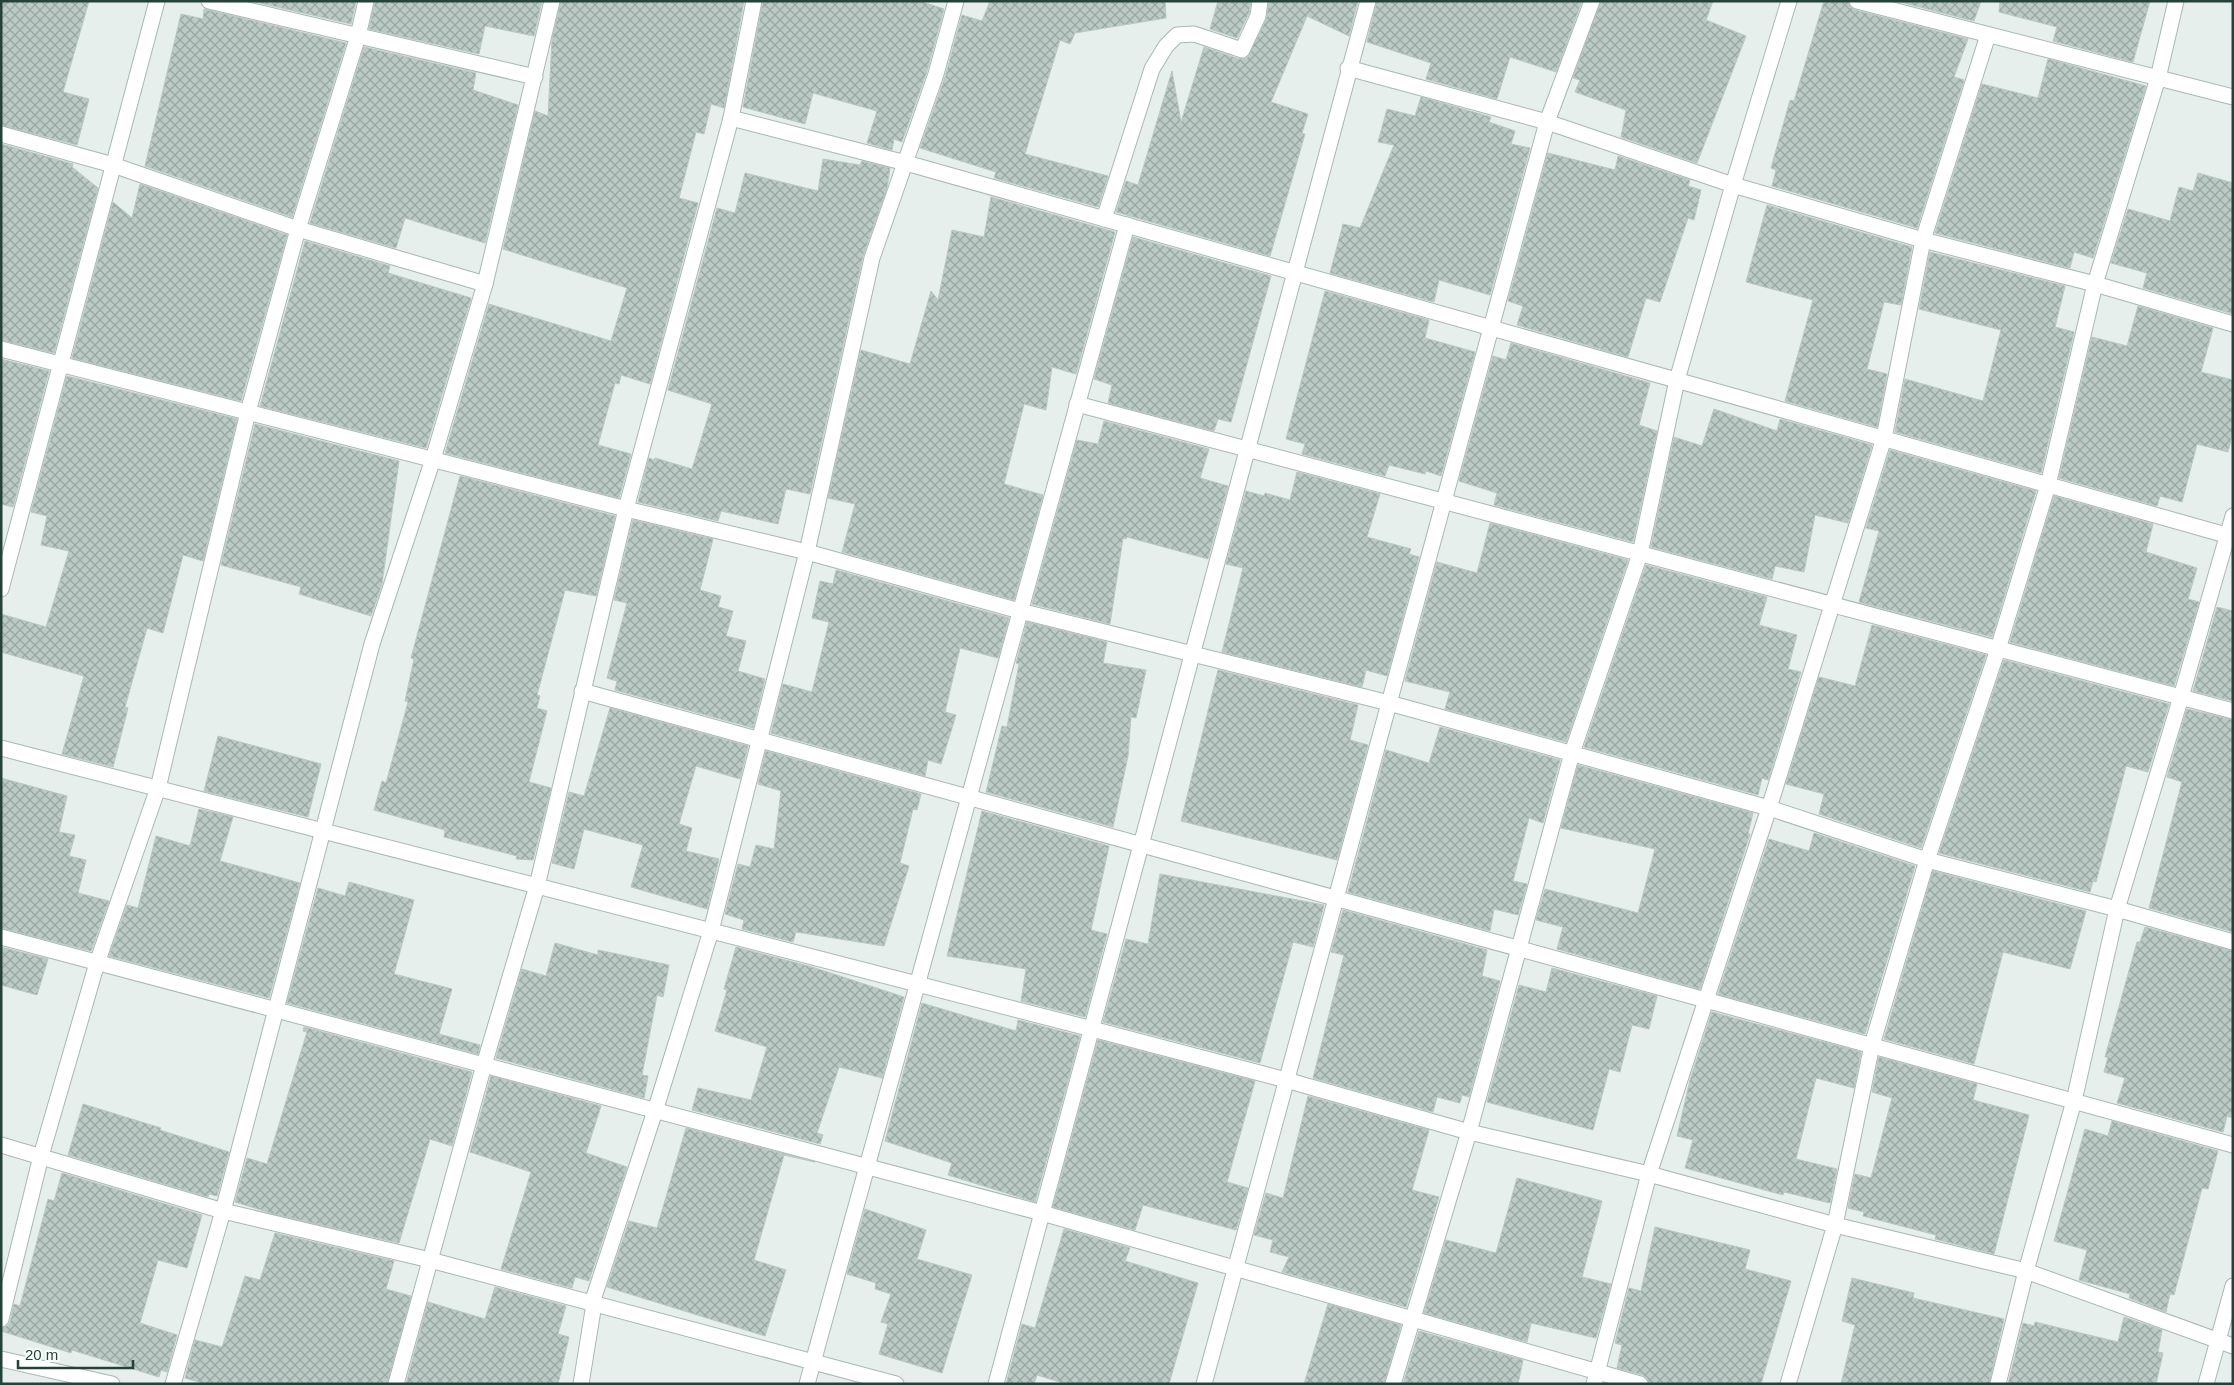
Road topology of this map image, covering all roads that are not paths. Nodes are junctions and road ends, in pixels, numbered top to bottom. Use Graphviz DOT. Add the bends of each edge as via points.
graph roads {
  1 [pos="157,1"];
  2 [pos="209,1"];
  3 [pos="366,1"];
  4 [pos="552,1"];
  5 [pos="754,1"];
  6 [pos="956,1"];
  7 [pos="1260,1"];
  8 [pos="1368,1"];
  9 [pos="1592,1"];
  10 [pos="1789,1"];
  11 [pos="1857,1"];
  12 [pos="2176,1"];
  13 [pos="1988,35"];
  14 [pos="358,36"];
  15 [pos="1348,68"];
  16 [pos="535,78"];
  17 [pos="2158,78"];
  18 [pos="2233,97"];
  19 [pos="731,118"];
  20 [pos="1547,122"];
  21 [pos="1,134"];
  22 [pos="906,163"];
  23 [pos="114,165"];
  24 [pos="1733,185"];
  25 [pos="1104,219"];
  26 [pos="1126,225"];
  27 [pos="298,229"];
  28 [pos="1923,240"];
  29 [pos="1294,272"];
  30 [pos="485,284"];
  31 [pos="2095,284"];
  32 [pos="2233,324"];
  33 [pos="1491,328"];
  34 [pos="1,348"];
  35 [pos="61,364"];
  36 [pos="1677,380"];
  37 [pos="1078,404"];
  38 [pos="248,412"];
  39 [pos="1884,438"];
  40 [pos="1246,449"];
  41 [pos="433,459"];
  42 [pos="2048,485"];
  43 [pos="1444,501"];
  44 [pos="626,509"];
  45 [pos="2233,516"];
  46 [pos="2230,536"];
  47 [pos="7,548"];
  48 [pos="807,552"];
  49 [pos="1640,554"];
  50 [pos="1,589"];
  51 [pos="1832,604"];
  52 [pos="1020,612"];
  53 [pos="1998,648"];
  54 [pos="1192,654"];
  55 [pos="582,691"];
  56 [pos="2181,697"];
  57 [pos="1388,704"];
  58 [pos="2233,711"];
  59 [pos="758,740"];
  60 [pos="1,748"];
  61 [pos="1572,753"];
  62 [pos="158,788"];
  63 [pos="969,798"];
  64 [pos="1769,808"];
  65 [pos="322,830"];
  66 [pos="1141,844"];
  67 [pos="1927,860"];
  68 [pos="537,886"];
  69 [pos="1336,898"];
  70 [pos="2117,908"];
  71 [pos="711,931"];
  72 [pos="1,938"];
  73 [pos="2233,942"];
  74 [pos="1517,948"];
  75 [pos="97,963"];
  76 [pos="918,984"];
  77 [pos="1704,1000"];
  78 [pos="275,1010"];
  79 [pos="1092,1029"];
  80 [pos="1872,1045"];
  81 [pos="484,1065"];
  82 [pos="1286,1080"];
  83 [pos="2074,1101"];
  84 [pos="655,1111"];
  85 [pos="1469,1132"];
  86 [pos="1,1145"];
  87 [pos="2233,1145"];
  88 [pos="41,1156"];
  89 [pos="867,1168"];
  90 [pos="1649,1174"];
  91 [pos="223,1211"];
  92 [pos="1042,1213"];
  93 [pos="1835,1224"];
  94 [pos="430,1260"];
  95 [pos="1235,1270"];
  96 [pos="2026,1271"];
  97 [pos="2233,1286"];
  98 [pos="594,1304"];
  99 [pos="1411,1318"];
  100 [pos="1,1319"];
  101 [pos="2218,1341"];
  102 [pos="2233,1346"];
  103 [pos="1,1358"];
  104 [pos="813,1362"];
  105 [pos="1596,1378"];
  106 [pos="112,1384"];
  107 [pos="173,1384"];
  108 [pos="396,1384"];
  109 [pos="581,1384"];
  110 [pos="807,1384"];
  111 [pos="896,1384"];
  112 [pos="996,1384"];
  113 [pos="1204,1384"];
  114 [pos="1392,1384"];
  115 [pos="1640,1384"];
  116 [pos="1788,1384"];
  117 [pos="1998,1384"];
  118 [pos="2206,1384"];
  1 -- 23 [label="street"];
  2 -- 14 [label="street"];
  3 -- 14 [label="street"];
  4 -- 16 [label="street"];
  5 -- 19 [label="street"];
  6 -- 22 [label="street"];
  7 -- 25 [label="street" via="1258,16 1242,50 1194,34 1177,35 1166,46 1152,69"];
  8 -- 15 [label="street"];
  9 -- 20 [label="street"];
  10 -- 24 [label="street"];
  11 -- 13 [label="street"];
  12 -- 17 [label="street"];
  13 -- 17 [label="street"];
  13 -- 28 [label="street"];
  14 -- 16 [label="street"];
  14 -- 27 [label="street"];
  15 -- 20 [label="street"];
  15 -- 29 [label="street"];
  16 -- 30 [label="street"];
  17 -- 18 [label="street"];
  17 -- 31 [label="street"];
  19 -- 22 [label="street"];
  19 -- 44 [label="street"];
  20 -- 24 [label="street"];
  20 -- 33 [label="street"];
  21 -- 23 [label="street"];
  22 -- 25 [label="street"];
  22 -- 48 [label="street" via="872,258"];
  23 -- 27 [label="street"];
  23 -- 35 [label="street"];
  24 -- 28 [label="street"];
  24 -- 36 [label="street"];
  25 -- 26 [label="street"];
  26 -- 29 [label="street"];
  26 -- 37 [label="street"];
  27 -- 30 [label="street"];
  27 -- 38 [label="street"];
  28 -- 31 [label="street"];
  28 -- 39 [label="street"];
  29 -- 33 [label="street"];
  29 -- 40 [label="street"];
  30 -- 41 [label="street"];
  31 -- 32 [label="street"];
  31 -- 42 [label="street"];
  33 -- 36 [label="street"];
  33 -- 43 [label="street"];
  34 -- 35 [label="street"];
  35 -- 38 [label="street"];
  35 -- 47 [label="street"];
  36 -- 39 [label="street"];
  36 -- 49 [label="street"];
  37 -- 40 [label="street"];
  37 -- 52 [label="street"];
  38 -- 41 [label="street"];
  38 -- 62 [label="street"];
  39 -- 42 [label="street"];
  39 -- 51 [label="street"];
  40 -- 43 [label="street"];
  40 -- 54 [label="street"];
  41 -- 44 [label="street"];
  41 -- 65 [label="street" via="372,644"];
  42 -- 46 [label="street"];
  42 -- 53 [label="street"];
  43 -- 49 [label="street"];
  43 -- 57 [label="street"];
  44 -- 48 [label="street"];
  44 -- 55 [label="street"];
  45 -- 46 [label="street"];
  46 -- 56 [label="street"];
  47 -- 50 [label="street"];
  48 -- 52 [label="street"];
  48 -- 59 [label="street"];
  49 -- 51 [label="street"];
  49 -- 61 [label="street"];
  51 -- 53 [label="street"];
  51 -- 64 [label="street"];
  52 -- 54 [label="street"];
  52 -- 63 [label="street"];
  53 -- 56 [label="street"];
  53 -- 67 [label="street"];
  54 -- 57 [label="street"];
  54 -- 66 [label="street"];
  55 -- 59 [label="street"];
  55 -- 68 [label="street"];
  56 -- 58 [label="street"];
  56 -- 70 [label="street"];
  57 -- 61 [label="street"];
  57 -- 69 [label="street"];
  59 -- 63 [label="street"];
  59 -- 71 [label="street"];
  60 -- 62 [label="street"];
  61 -- 64 [label="street"];
  61 -- 74 [label="street"];
  62 -- 65 [label="street"];
  62 -- 75 [label="street"];
  63 -- 66 [label="street"];
  63 -- 76 [label="street"];
  64 -- 67 [label="street"];
  64 -- 77 [label="street"];
  65 -- 68 [label="street"];
  65 -- 78 [label="street"];
  66 -- 69 [label="street"];
  66 -- 79 [label="street"];
  67 -- 70 [label="street"];
  67 -- 80 [label="street"];
  68 -- 71 [label="street"];
  68 -- 81 [label="street"];
  69 -- 74 [label="street"];
  69 -- 82 [label="street"];
  70 -- 73 [label="street"];
  70 -- 83 [label="street"];
  71 -- 76 [label="street"];
  71 -- 84 [label="street"];
  72 -- 75 [label="street"];
  74 -- 77 [label="street"];
  74 -- 85 [label="street"];
  75 -- 78 [label="street"];
  75 -- 88 [label="street"];
  76 -- 79 [label="street"];
  76 -- 89 [label="street"];
  77 -- 80 [label="street"];
  77 -- 90 [label="street"];
  78 -- 81 [label="street"];
  78 -- 91 [label="street"];
  79 -- 82 [label="street"];
  79 -- 92 [label="street"];
  80 -- 83 [label="street"];
  80 -- 93 [label="street"];
  81 -- 84 [label="street"];
  81 -- 94 [label="street"];
  82 -- 85 [label="street"];
  82 -- 95 [label="street"];
  83 -- 87 [label="street"];
  83 -- 96 [label="street"];
  84 -- 89 [label="street"];
  84 -- 98 [label="street"];
  85 -- 90 [label="street"];
  85 -- 99 [label="street"];
  86 -- 88 [label="street"];
  88 -- 91 [label="street"];
  88 -- 100 [label="street"];
  89 -- 92 [label="street"];
  89 -- 104 [label="street"];
  90 -- 93 [label="street"];
  90 -- 105 [label="street"];
  91 -- 94 [label="street"];
  91 -- 107 [label="street"];
  92 -- 95 [label="street"];
  92 -- 112 [label="street"];
  93 -- 96 [label="street"];
  93 -- 116 [label="street"];
  94 -- 98 [label="street"];
  94 -- 108 [label="street"];
  95 -- 99 [label="street"];
  95 -- 113 [label="street"];
  96 -- 101 [label="street"];
  96 -- 117 [label="street"];
  97 -- 101 [label="street"];
  98 -- 104 [label="street"];
  98 -- 109 [label="street"];
  99 -- 105 [label="street"];
  99 -- 114 [label="street"];
  101 -- 102 [label="street"];
  101 -- 118 [label="street"];
  103 -- 106 [label="street"];
  104 -- 110 [label="street"];
  104 -- 111 [label="street"];
  105 -- 115 [label="street"];
}
